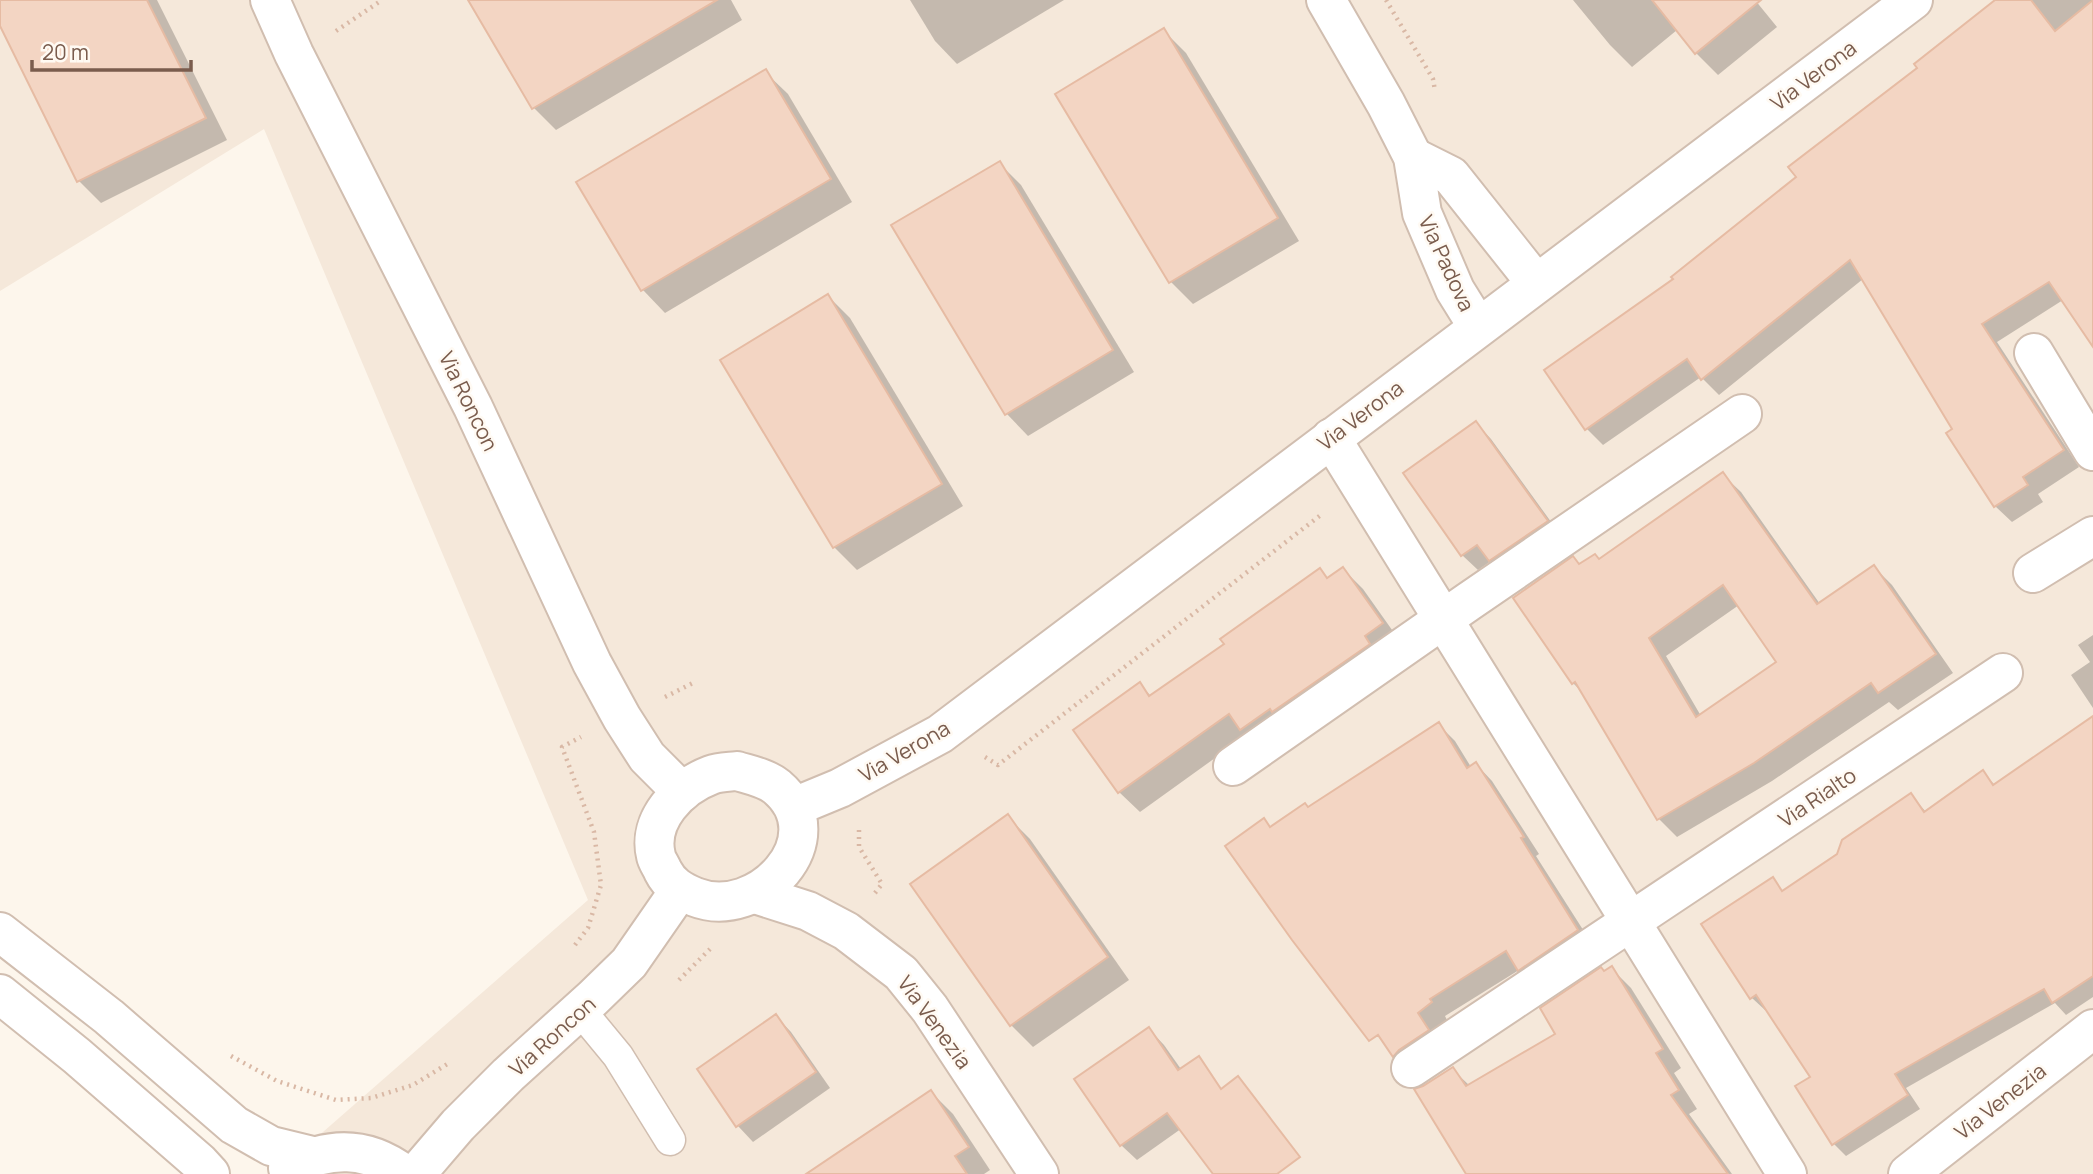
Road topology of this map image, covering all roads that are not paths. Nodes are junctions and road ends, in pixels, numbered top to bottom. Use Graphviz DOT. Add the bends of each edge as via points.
graph roads {
  1 [pos="270,0"];
  2 [pos="1326,0"];
  3 [pos="1906,2"];
  4 [pos="1413,157"];
  5 [pos="1536,283"];
  6 [pos="1478,327"];
  7 [pos="2034,353"];
  8 [pos="1742,414"];
  9 [pos="1331,438"];
  10 [pos="2093,451"];
  11 [pos="2093,536"];
  12 [pos="2033,573"];
  13 [pos="1444,620"];
  14 [pos="2003,673"];
  15 [pos="1233,766"];
  16 [pos="682,792"];
  17 [pos="794,807"];
  18 [pos="679,891"];
  19 [pos="755,894"];
  20 [pos="1631,923"];
  21 [pos="0,932"];
  22 [pos="0,994"];
  23 [pos="580,1010"];
  24 [pos="2093,1029"];
  25 [pos="1411,1068"];
  26 [pos="670,1140"];
  27 [pos="297,1165"];
  28 [pos="210,1174"];
  29 [pos="404,1174"];
  30 [pos="416,1174"];
  31 [pos="1040,1174"];
  32 [pos="1787,1174"];
  33 [pos="1908,1174"];
  1 -- 16 [label="street, Via Roncon" via="473,407 592,663 647,757"];
  2 -- 4 [label="street, Via Padova"];
  3 -- 5 [label="street, Via Verona"];
  4 -- 5 [label="street" via="1451,176"];
  4 -- 6 [label="street, Via Padova" via="1422,214 1455,290"];
  5 -- 6 [label="street, Via Verona"];
  6 -- 9 [label="street, Via Verona"];
  7 -- 10 [label="street"];
  8 -- 13 [label="street"];
  9 -- 13 [label="street"];
  9 -- 17 [label="street, Via Verona" via="940,734 840,788"];
  11 -- 12 [label="street"];
  13 -- 15 [label="street"];
  13 -- 20 [label="street"];
  14 -- 20 [label="street, Via Rialto"];
  16 -- 17 [label="street" via="713,773 737,771 776,786"];
  16 -- 18 [label="street" via="663,812 655,832 656,856"];
  17 -- 19 [label="street" via="799,833 793,853 783,871"];
  18 -- 19 [label="street" via="707,902"];
  18 -- 23 [label="street, Via Roncon" via="629,963"];
  19 -- 31 [label="street, Via Venezia" via="808,911 846,931 901,973"];
  20 -- 25 [label="street, Via Rialto"];
  20 -- 32 [label="street"];
  21 -- 27 [label="street" via="109,1017 233,1125"];
  22 -- 28 [label="street"];
  23 -- 26 [label="lane" via="618,1056"];
  23 -- 30 [label="street, Via Roncon" via="517,1066"];
  24 -- 33 [label="street, Via Venezia"];
  27 -- 29 [label="street" via="338,1152 365,1154"];
}
